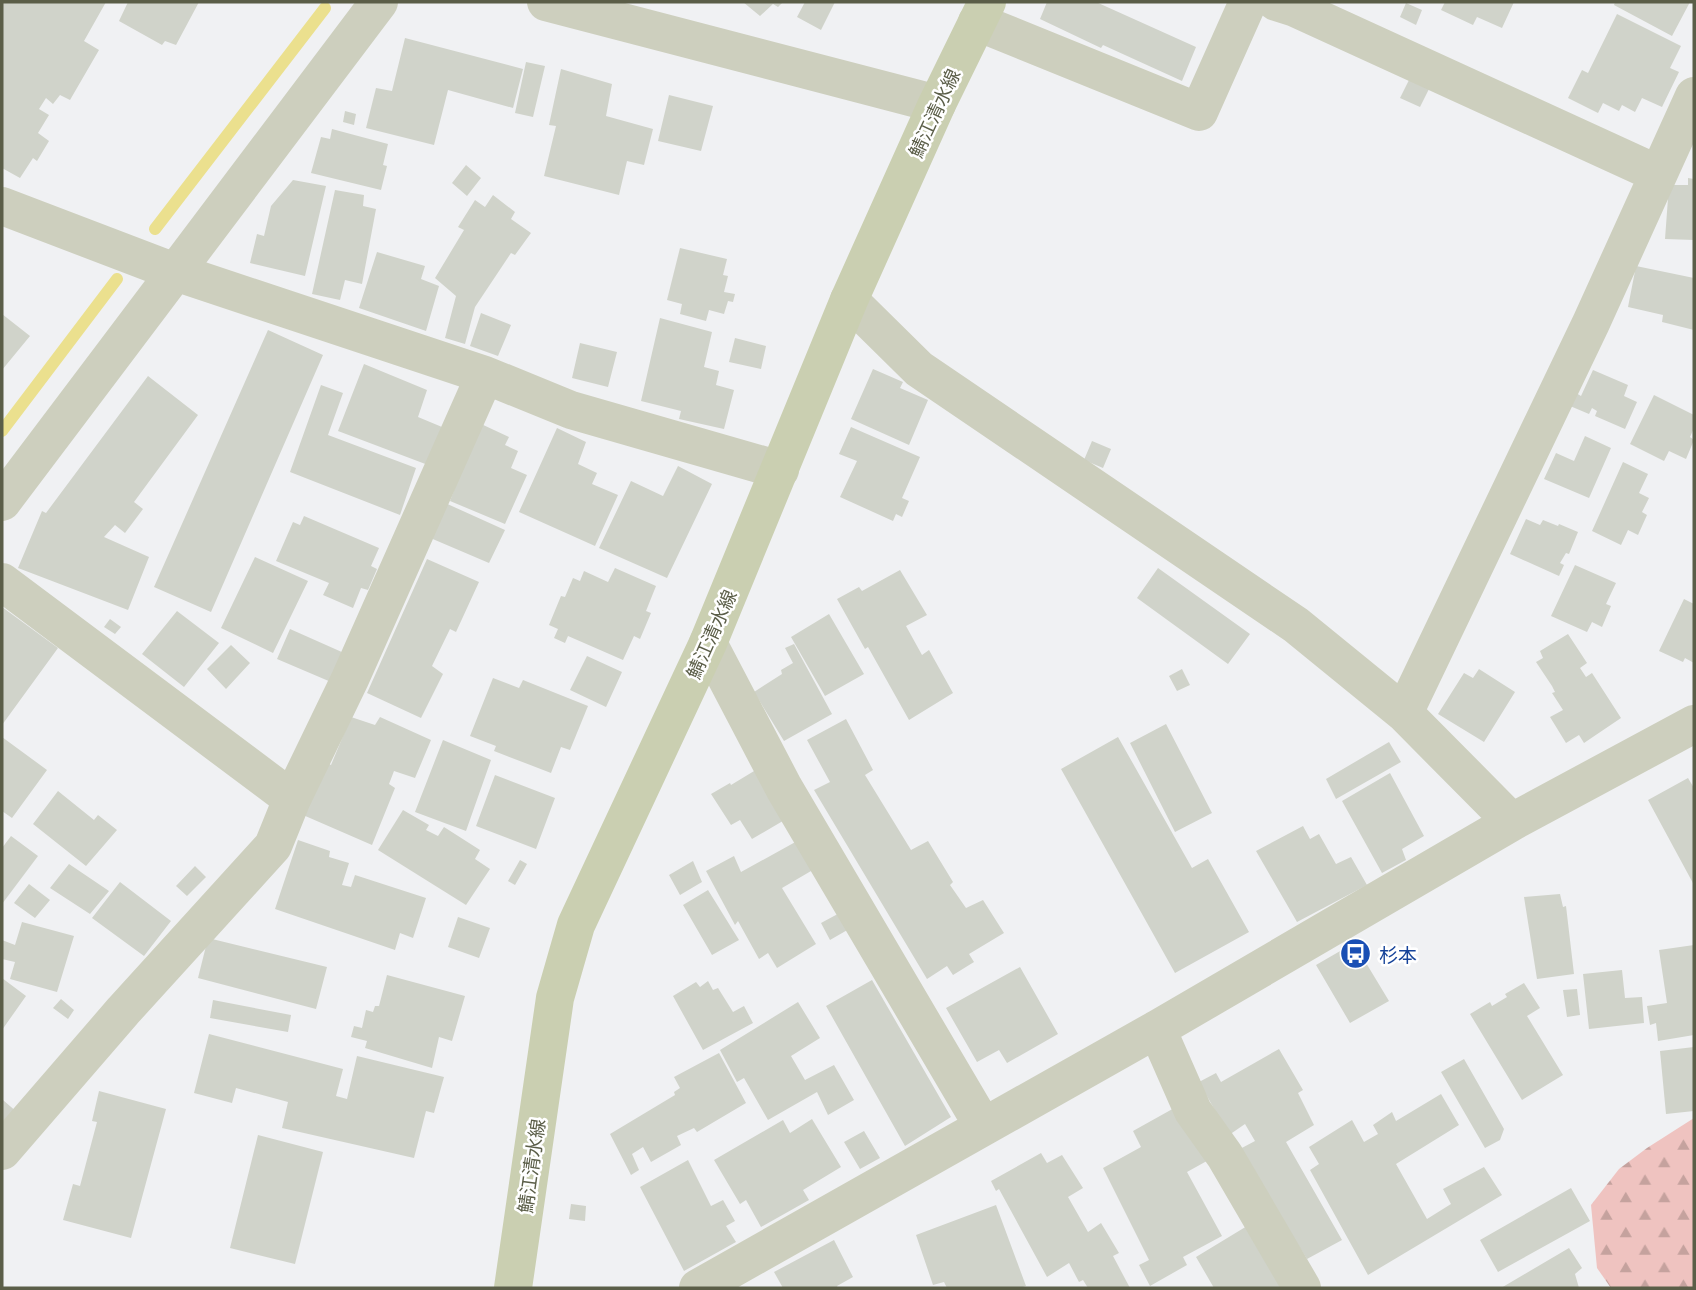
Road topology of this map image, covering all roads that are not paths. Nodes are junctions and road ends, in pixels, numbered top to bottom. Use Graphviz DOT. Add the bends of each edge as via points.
graph roads {
  1 [pos="379,2"];
  2 [pos="546,2"];
  3 [pos="1248,2"];
  4 [pos="1276,2"];
  5 [pos="982,12"];
  6 [pos="1694,96"];
  7 [pos="937,104"];
  8 [pos="1658,174"];
  9 [pos="2,206"];
  10 [pos="175,272"];
  11 [pos="849,300"];
  12 [pos="485,375"];
  13 [pos="780,470"];
  14 [pos="2,502"];
  15 [pos="2,582"];
  16 [pos="708,643"];
  17 [pos="1404,713"];
  18 [pos="1694,723"];
  19 [pos="292,799"];
  20 [pos="1512,822"];
  21 [pos="1157,1028"];
  22 [pos="983,1126"];
  23 [pos="2,1151"];
  24 [pos="513,1288"];
  25 [pos="698,1288"];
  26 [pos="1303,1288"];
  1 -- 10 [label="street"];
  2 -- 7 [label="street"];
  3 -- 5 [label="street" via="1199,112"];
  4 -- 8 [label="street"];
  5 -- 7 [label="main road, 鯖江清水線"];
  6 -- 8 [label="street"];
  7 -- 11 [label="main road, 鯖江清水線"];
  8 -- 17 [label="street"];
  9 -- 10 [label="street"];
  10 -- 12 [label="street"];
  10 -- 14 [label="street"];
  11 -- 13 [label="main road, 鯖江清水線"];
  11 -- 17 [label="street" via="919,369 1296,625"];
  12 -- 13 [label="street" via="571,410"];
  12 -- 19 [label="street"];
  13 -- 16 [label="main road, 鯖江清水線"];
  15 -- 19 [label="street"];
  16 -- 22 [label="street" via="784,788"];
  16 -- 24 [label="main road, 鯖江清水線" via="576,925 555,998"];
  17 -- 20 [label="street"];
  18 -- 20 [label="street"];
  19 -- 23 [label="street" via="273,846"];
  20 -- 21 [label="street"];
  21 -- 22 [label="street"];
  21 -- 26 [label="street" via="1193,1111"];
  22 -- 25 [label="street"];
}
